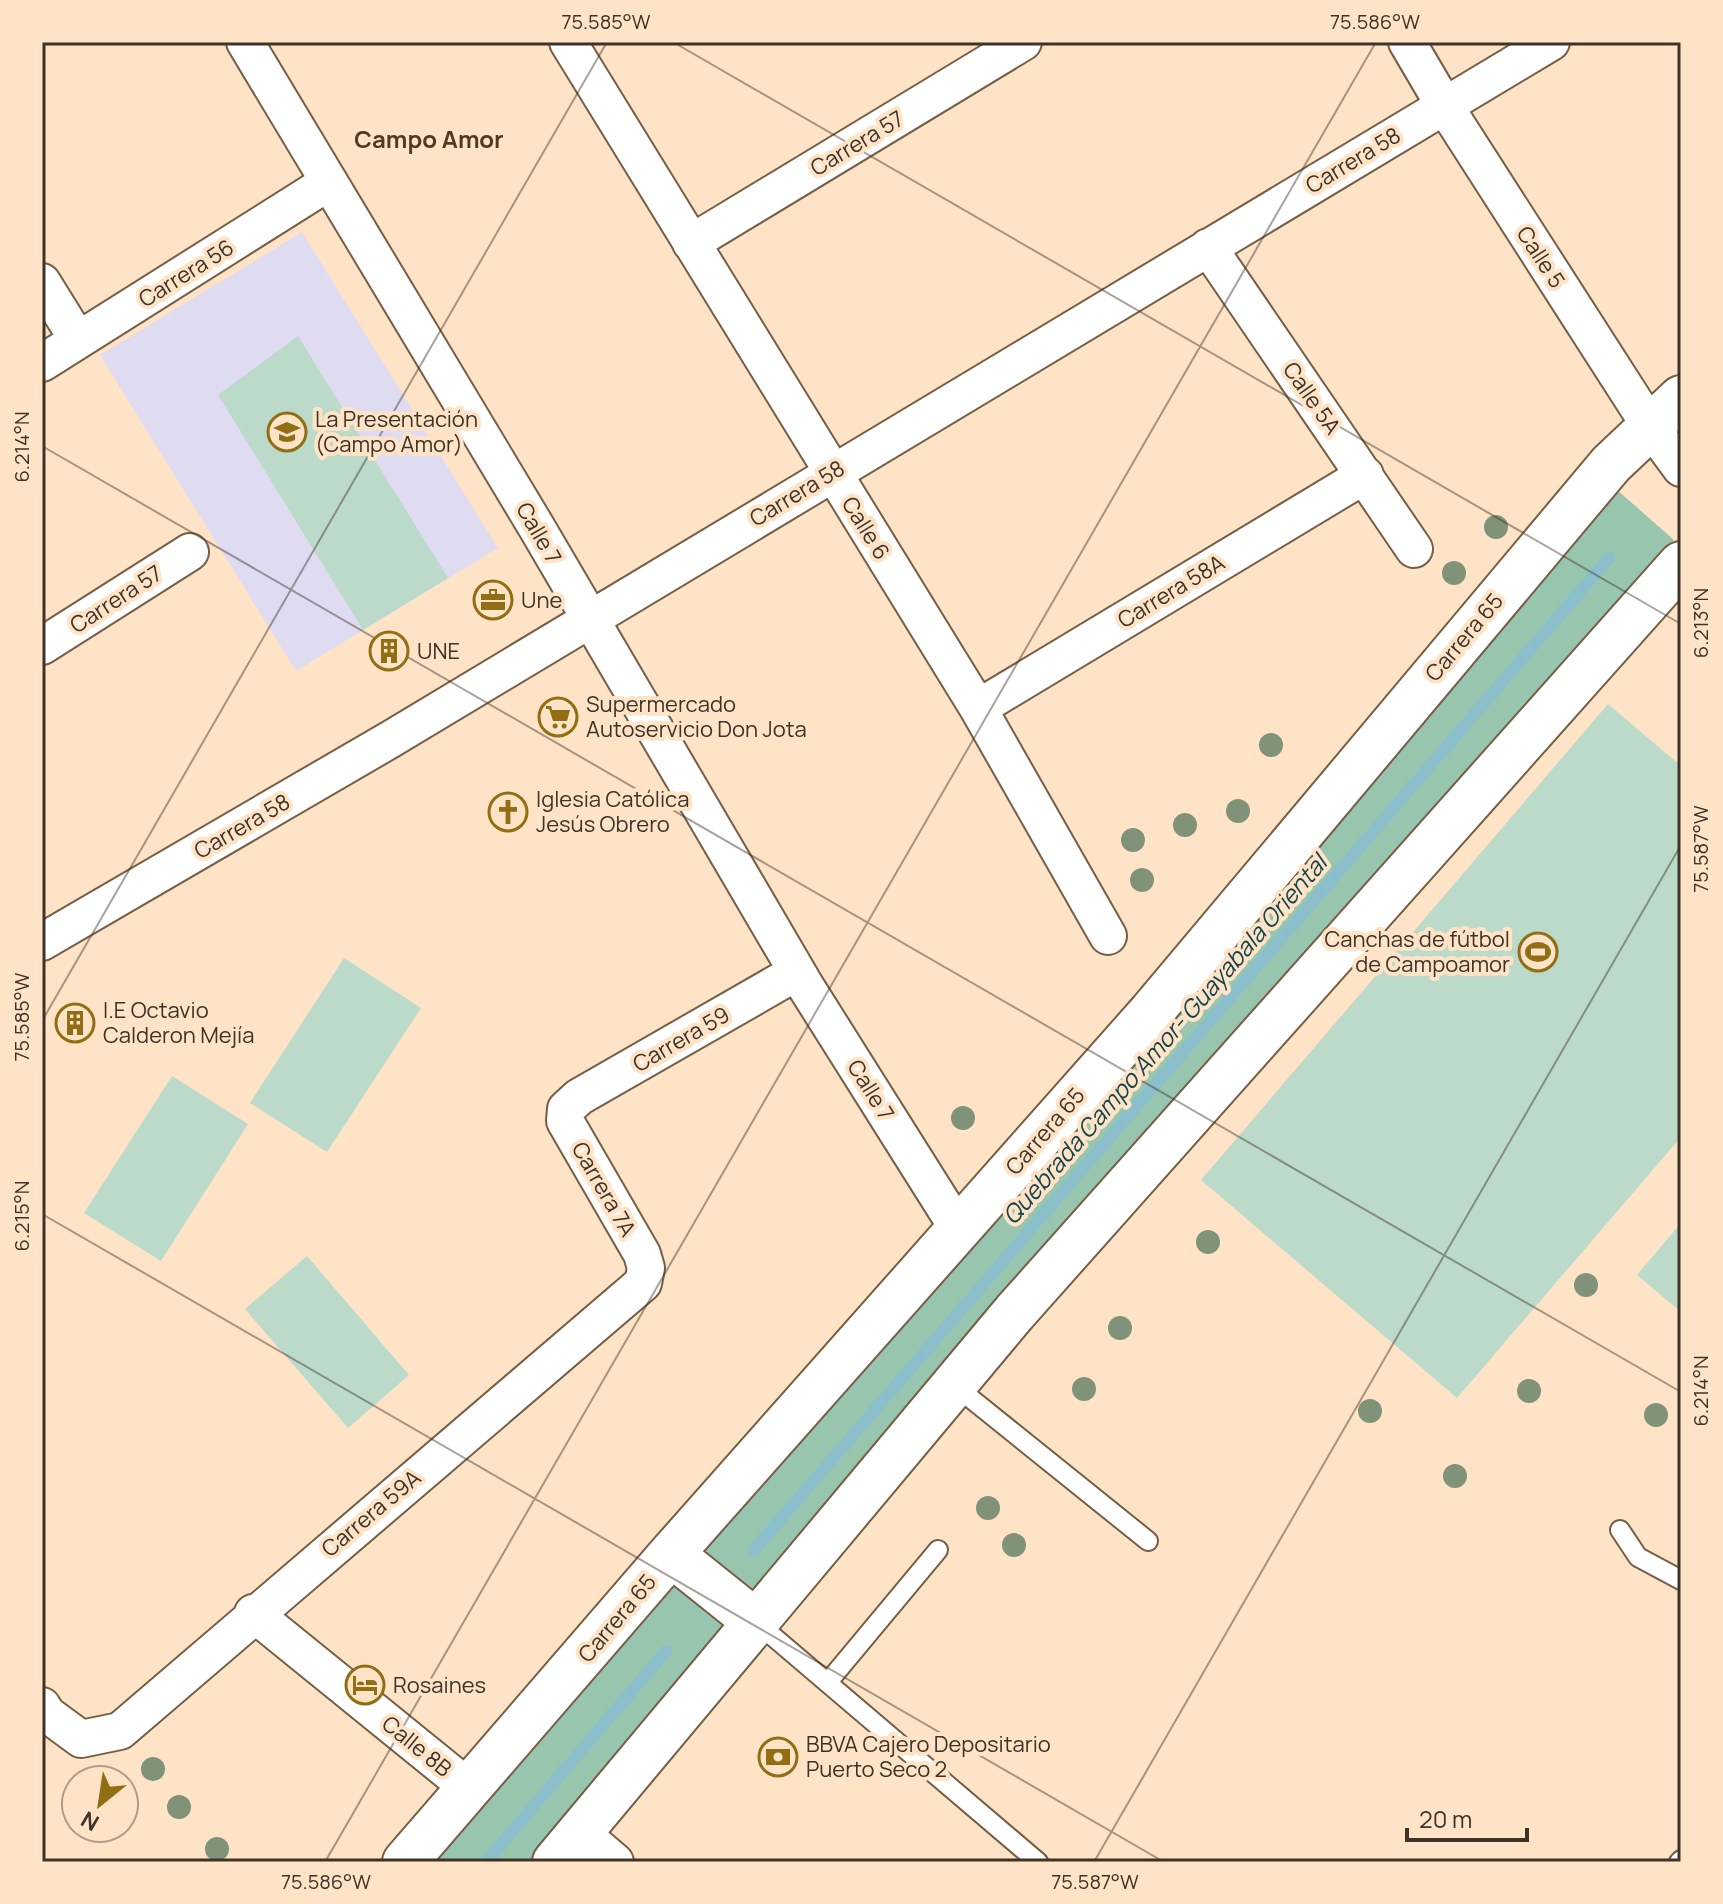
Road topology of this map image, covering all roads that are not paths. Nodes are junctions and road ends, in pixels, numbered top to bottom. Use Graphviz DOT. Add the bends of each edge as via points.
graph roads {
  1 [pos="245,42"];
  2 [pos="568,42"];
  3 [pos="1023,42"];
  4 [pos="1407,42"];
  5 [pos="1551,42"];
  6 [pos="1444,105"];
  7 [pos="329,182"];
  8 [pos="691,243"];
  9 [pos="1208,247"];
  10 [pos="42,282"];
  11 [pos="78,340"];
  12 [pos="42,363"];
  13 [pos="1666,412"];
  14 [pos="1681,468"];
  15 [pos="831,472"];
  16 [pos="1365,475"];
  17 [pos="1414,549"];
  18 [pos="190,552"];
  19 [pos="1681,564"];
  20 [pos="589,617"];
  21 [pos="42,646"];
  22 [pos="978,708"];
  23 [pos="1108,936"];
  24 [pos="42,942"];
  25 [pos="797,972"];
  26 [pos="566,1109"];
  27 [pos="959,1230"];
  28 [pos="646,1268"];
  29 [pos="954,1385"];
  30 [pos="1620,1530"];
  31 [pos="1148,1541"];
  32 [pos="938,1550"];
  33 [pos="671,1554"];
  34 [pos="1681,1580"];
  35 [pos="253,1613"];
  36 [pos="756,1622"];
  37 [pos="828,1682"];
  38 [pos="42,1706"];
  39 [pos="470,1789"];
  40 [pos="567,1847"];
  41 [pos="405,1862"];
  42 [pos="615,1862"];
  43 [pos="1038,1862"];
  1 -- 7 [label="street, Calle 7"];
  2 -- 8 [label="street, Calle 6"];
  3 -- 8 [label="street, Carrera 57"];
  4 -- 6 [label="street, Calle 5"];
  5 -- 6 [label="street, Carrera 58"];
  6 -- 9 [label="street, Carrera 58"];
  6 -- 13 [label="street, Calle 5"];
  7 -- 11 [label="street, Carrera 56"];
  7 -- 20 [label="street, Calle 7"];
  8 -- 15 [label="street, Calle 6"];
  9 -- 15 [label="street, Carrera 58"];
  9 -- 16 [label="street, Calle 5A"];
  10 -- 11 [label="street"];
  11 -- 12 [label="street, Carrera 56"];
  13 -- 14 [label="street, Calle 5"];
  13 -- 27 [label="main road, Carrera 65" via="1611,464 1152,1011"];
  15 -- 20 [label="street, Carrera 58"];
  15 -- 22 [label="street, Calle 6"];
  16 -- 17 [label="street, Calle 5A"];
  16 -- 22 [label="street, Carrera 58A"];
  18 -- 21 [label="street, Carrera 57"];
  19 -- 29 [label="main road"];
  20 -- 24 [label="street, Carrera 58"];
  20 -- 25 [label="street, Calle 7"];
  22 -- 23 [label="street, Calle 6"];
  25 -- 26 [label="street, Carrera 59"];
  25 -- 27 [label="street, Calle 7"];
  26 -- 28 [label="street, Carrera 7A" via="565,1121"];
  27 -- 33 [label="main road, Carrera 65"];
  28 -- 35 [label="street, Carrera 59A" via="643,1283"];
  29 -- 31 [label="lane"];
  29 -- 36 [label="main road"];
  30 -- 34 [label="lane" via="1638,1557"];
  32 -- 37 [label="lane"];
  33 -- 36 [label="main road"];
  33 -- 39 [label="main road, Carrera 65"];
  35 -- 38 [label="street, Carrera 59A" via="120,1731 81,1739"];
  35 -- 39 [label="street, Calle 8B"];
  36 -- 37 [label="lane"];
  36 -- 40 [label="main road"];
  37 -- 43 [label="lane"];
  39 -- 41 [label="main road, Carrera 65"];
  40 -- 42 [label="street"];
}
